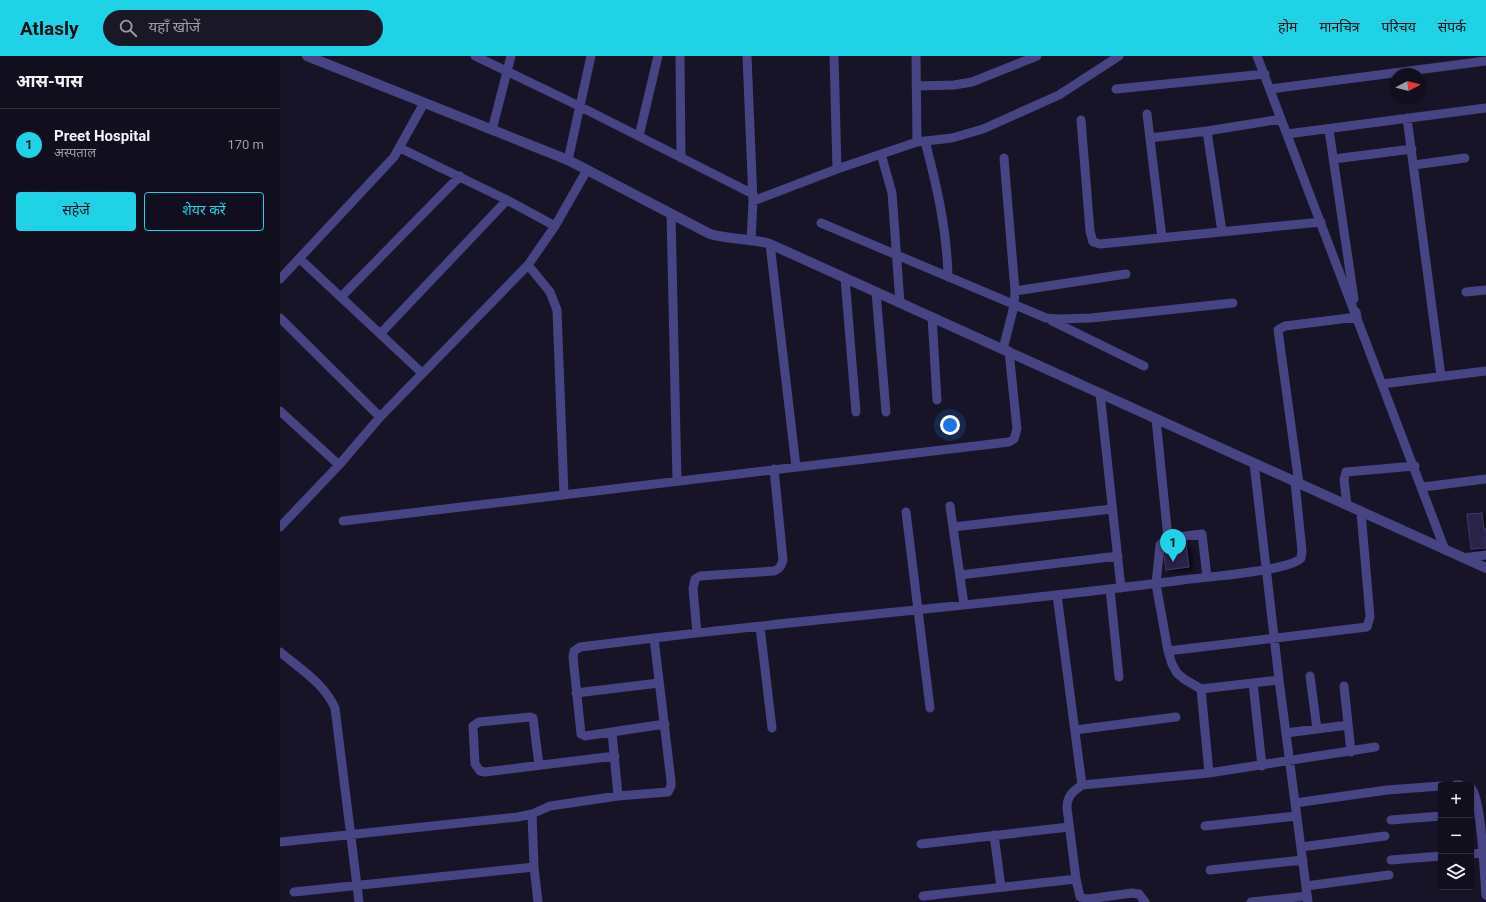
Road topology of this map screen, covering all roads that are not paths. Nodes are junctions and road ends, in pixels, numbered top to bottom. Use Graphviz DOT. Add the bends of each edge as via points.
graph roads {
  1 [pos="310,56"];
  2 [pos="475,56"];
  3 [pos="511,56"];
  4 [pos="591,56"];
  5 [pos="658,56"];
  6 [pos="680,56"];
  7 [pos="747,56"];
  8 [pos="834,56"];
  9 [pos="916,56"];
  10 [pos="1036,56"];
  11 [pos="1119,56"];
  12 [pos="1257,56"];
  13 [pos="1486,61"];
  14 [pos="507,70"];
  15 [pos="1265,74"];
  16 [pos="916,86"];
  17 [pos="1116,89"];
  18 [pos="1270,89"];
  19 [pos="424,103"];
  20 [pos="579,106"];
  21 [pos="1486,108"];
  22 [pos="1147,114"];
  23 [pos="1407,118"];
  24 [pos="1281,119"];
  25 [pos="1081,120"];
  26 [pos="492,130"];
  27 [pos="1329,130"];
  28 [pos="1207,132"];
  29 [pos="1287,134"];
  30 [pos="639,136"];
  31 [pos="1150,138"];
  32 [pos="921,142"];
  33 [pos="400,148"];
  34 [pos="1412,149"];
  35 [pos="880,154"];
  36 [pos="682,158"];
  37 [pos="1004,158"];
  38 [pos="1465,158"];
  39 [pos="1334,159"];
  40 [pos="568,160"];
  41 [pos="1414,165"];
  42 [pos="837,169"];
  43 [pos="588,170"];
  44 [pos="460,176"];
  45 [pos="753,198"];
  46 [pos="506,200"];
  47 [pos="671,214"];
  48 [pos="1321,222"];
  49 [pos="821,223"];
  50 [pos="555,226"];
  51 [pos="1222,232"];
  52 [pos="1162,238"];
  53 [pos="751,241"];
  54 [pos="770,244"];
  55 [pos="897,255"];
  56 [pos="300,259"];
  57 [pos="528,265"];
  58 [pos="1126,274"];
  59 [pos="948,277"];
  60 [pos="845,278"];
  61 [pos="280,279"];
  62 [pos="1486,290"];
  63 [pos="1015,291"];
  64 [pos="876,292"];
  65 [pos="1466,292"];
  66 [pos="342,296"];
  67 [pos="900,303"];
  68 [pos="1233,303"];
  69 [pos="1014,306"];
  70 [pos="932,317"];
  71 [pos="1357,317"];
  72 [pos="280,318"];
  73 [pos="1046,318"];
  74 [pos="381,333"];
  75 [pos="1006,350"];
  76 [pos="1144,366"];
  77 [pos="1486,371"];
  78 [pos="422,373"];
  79 [pos="1441,376"];
  80 [pos="1382,384"];
  81 [pos="1100,393"];
  82 [pos="937,400"];
  83 [pos="280,412"];
  84 [pos="856,412"];
  85 [pos="886,412"];
  86 [pos="380,418"];
  87 [pos="1156,419"];
  88 [pos="1254,463"];
  89 [pos="339,465"];
  90 [pos="1414,466"];
  91 [pos="796,467"];
  92 [pos="774,469"];
  93 [pos="1486,479"];
  94 [pos="677,481"];
  95 [pos="1297,483"];
  96 [pos="1423,487"];
  97 [pos="564,495"];
  98 [pos="950,506"];
  99 [pos="1347,506"];
  100 [pos="1112,509"];
  101 [pos="906,512"];
  102 [pos="1361,512"];
  103 [pos="343,521"];
  104 [pos="280,527"];
  105 [pos="953,527"];
  106 [pos="1168,538"];
  107 [pos="1445,550"];
  108 [pos="1486,555"];
  109 [pos="1118,556"];
  110 [pos="1463,558"];
  111 [pos="1486,568"];
  112 [pos="1266,570"];
  113 [pos="960,575"];
  114 [pos="1207,577"];
  115 [pos="1156,584"];
  116 [pos="1121,588"];
  117 [pos="1110,589"];
  118 [pos="1057,595"];
  119 [pos="964,605"];
  120 [pos="919,610"];
  121 [pos="760,627"];
  122 [pos="697,633"];
  123 [pos="654,638"];
  124 [pos="1274,638"];
  125 [pos="1168,651"];
  126 [pos="280,652"];
  127 [pos="1310,676"];
  128 [pos="1119,677"];
  129 [pos="1278,680"];
  130 [pos="659,683"];
  131 [pos="1253,683"];
  132 [pos="1344,686"];
  133 [pos="1201,689"];
  134 [pos="576,692"];
  135 [pos="930,708"];
  136 [pos="1176,717"];
  137 [pos="665,724"];
  138 [pos="1348,725"];
  139 [pos="772,728"];
  140 [pos="1317,729"];
  141 [pos="1075,730"];
  142 [pos="612,732"];
  143 [pos="1286,733"];
  144 [pos="1374,747"];
  145 [pos="1351,752"];
  146 [pos="615,756"];
  147 [pos="1290,761"];
  148 [pos="539,765"];
  149 [pos="1262,766"];
  150 [pos="1209,773"];
  151 [pos="1082,785"];
  152 [pos="1438,786"];
  153 [pos="1474,793"];
  154 [pos="618,796"];
  155 [pos="1295,803"];
  156 [pos="1478,808"];
  157 [pos="532,814"];
  158 [pos="1296,816"];
  159 [pos="1438,816"];
  160 [pos="1391,820"];
  161 [pos="1204,826"];
  162 [pos="1069,827"];
  163 [pos="351,834"];
  164 [pos="994,836"];
  165 [pos="1385,836"];
  166 [pos="280,842"];
  167 [pos="921,844"];
  168 [pos="1301,846"];
  169 [pos="1482,853"];
  170 [pos="1474,854"];
  171 [pos="1438,856"];
  172 [pos="1303,860"];
  173 [pos="1392,860"];
  174 [pos="534,867"];
  175 [pos="1210,870"];
  176 [pos="1389,875"];
  177 [pos="1076,879"];
  178 [pos="357,886"];
  179 [pos="1306,886"];
  180 [pos="1001,887"];
  181 [pos="294,892"];
  182 [pos="1486,895"];
  183 [pos="923,896"];
  184 [pos="1308,899"];
  185 [pos="359,902"];
  186 [pos="538,902"];
  187 [pos="1146,902"];
  188 [pos="1251,902"];
  1 -- 19 [label="street"];
  2 -- 14 [label="street"];
  3 -- 14 [label="street"];
  4 -- 20 [label="street"];
  5 -- 30 [label="street"];
  6 -- 36 [label="street"];
  7 -- 45 [label="street"];
  8 -- 42 [label="street"];
  9 -- 16 [label="street"];
  10 -- 16 [label="street" via="972,82"];
  11 -- 32 [label="street" via="1043,104 972,134"];
  12 -- 15 [label="street"];
  13 -- 18 [label="street"];
  14 -- 20 [label="street"];
  14 -- 26 [label="street"];
  15 -- 17 [label="street"];
  15 -- 18 [label="street"];
  16 -- 32 [label="street"];
  18 -- 24 [label="street"];
  19 -- 26 [label="street"];
  19 -- 33 [label="street"];
  20 -- 30 [label="street"];
  20 -- 40 [label="street"];
  21 -- 23 [label="street"];
  22 -- 31 [label="street"];
  23 -- 27 [label="street"];
  23 -- 34 [label="street"];
  24 -- 28 [label="street"];
  24 -- 29 [label="street"];
  25 -- 52 [label="street" via="1093,242 1100,244"];
  26 -- 40 [label="street"];
  27 -- 29 [label="street"];
  27 -- 39 [label="street"];
  28 -- 31 [label="street"];
  28 -- 51 [label="street"];
  29 -- 48 [label="street"];
  30 -- 36 [label="street"];
  31 -- 52 [label="street"];
  32 -- 35 [label="street"];
  32 -- 59 [label="street" via="938,188 944,221"];
  33 -- 44 [label="street"];
  33 -- 56 [label="street"];
  34 -- 39 [label="street"];
  34 -- 41 [label="street"];
  35 -- 42 [label="street"];
  35 -- 55 [label="street" via="892,193"];
  36 -- 45 [label="street"];
  37 -- 63 [label="street"];
  38 -- 41 [label="street"];
  39 -- 71 [label="street"];
  40 -- 43 [label="street"];
  41 -- 79 [label="street"];
  42 -- 45 [label="street"];
  43 -- 47 [label="street"];
  43 -- 50 [label="street"];
  44 -- 46 [label="street"];
  44 -- 66 [label="street"];
  45 -- 53 [label="street"];
  46 -- 50 [label="street"];
  46 -- 74 [label="street"];
  47 -- 53 [label="street" via="710,234"];
  47 -- 94 [label="street"];
  48 -- 51 [label="street"];
  48 -- 71 [label="street"];
  49 -- 55 [label="street"];
  50 -- 57 [label="street"];
  51 -- 52 [label="street"];
  53 -- 54 [label="street"];
  54 -- 60 [label="street"];
  54 -- 91 [label="street"];
  55 -- 59 [label="street"];
  55 -- 67 [label="street"];
  56 -- 61 [label="street"];
  56 -- 66 [label="street"];
  57 -- 78 [label="street"];
  57 -- 97 [label="street" via="550,292 557,310"];
  58 -- 63 [label="street"];
  59 -- 69 [label="street"];
  60 -- 64 [label="street"];
  60 -- 84 [label="street"];
  62 -- 65 [label="street"];
  63 -- 69 [label="street"];
  64 -- 67 [label="street"];
  64 -- 85 [label="street"];
  66 -- 74 [label="street"];
  67 -- 70 [label="street"];
  68 -- 73 [label="street" via="1091,318"];
  69 -- 73 [label="street"];
  69 -- 75 [label="street"];
  70 -- 75 [label="street"];
  70 -- 82 [label="street"];
  71 -- 80 [label="street"];
  71 -- 95 [label="street" via="1285,326 1278,330"];
  72 -- 86 [label="street"];
  73 -- 76 [label="street"];
  74 -- 78 [label="street"];
  75 -- 81 [label="street"];
  75 -- 91 [label="street" via="1017,430 1014,440"];
  77 -- 79 [label="street"];
  78 -- 86 [label="street"];
  79 -- 80 [label="street"];
  80 -- 90 [label="street"];
  81 -- 87 [label="street"];
  81 -- 100 [label="street"];
  83 -- 89 [label="street"];
  86 -- 89 [label="street"];
  87 -- 88 [label="street"];
  87 -- 106 [label="street"];
  88 -- 95 [label="street"];
  88 -- 112 [label="street"];
  89 -- 104 [label="street"];
  90 -- 96 [label="street"];
  90 -- 99 [label="street" via="1346,472 1344,480"];
  91 -- 92 [label="street"];
  92 -- 94 [label="street"];
  92 -- 122 [label="street" via="783,560 781,566 779,570 774,571 700,576 695,579 693,589"];
  93 -- 96 [label="street"];
  94 -- 97 [label="street"];
  95 -- 99 [label="street"];
  95 -- 112 [label="street" via="1301,558 1292,564"];
  96 -- 107 [label="street"];
  97 -- 103 [label="street"];
  98 -- 105 [label="street"];
  99 -- 102 [label="street"];
  100 -- 105 [label="street"];
  100 -- 109 [label="street"];
  101 -- 120 [label="street"];
  102 -- 107 [label="street"];
  102 -- 124 [label="street" via="1370,617 1367,627"];
  105 -- 113 [label="street"];
  106 -- 114 [label="street" via="1202,534"];
  106 -- 115 [label="street" via="1160,545"];
  107 -- 110 [label="street"];
  108 -- 110 [label="street"];
  109 -- 113 [label="street"];
  109 -- 116 [label="street"];
  110 -- 111 [label="street"];
  112 -- 114 [label="street"];
  112 -- 124 [label="street"];
  113 -- 119 [label="street"];
  114 -- 115 [label="street"];
  115 -- 116 [label="street"];
  115 -- 125 [label="street"];
  116 -- 117 [label="street"];
  117 -- 118 [label="street"];
  117 -- 128 [label="street"];
  118 -- 119 [label="street"];
  118 -- 141 [label="street"];
  119 -- 120 [label="street"];
  120 -- 121 [label="street"];
  120 -- 135 [label="street"];
  121 -- 122 [label="street"];
  121 -- 139 [label="street"];
  122 -- 123 [label="street"];
  123 -- 130 [label="street"];
  123 -- 134 [label="street" via="577,648 573,657"];
  124 -- 125 [label="street"];
  124 -- 129 [label="street"];
  125 -- 133 [label="street" via="1177,672"];
  126 -- 163 [label="street" via="321,686 335,708"];
  127 -- 140 [label="street"];
  129 -- 131 [label="street"];
  129 -- 143 [label="street"];
  130 -- 134 [label="street"];
  130 -- 137 [label="street"];
  131 -- 133 [label="street"];
  131 -- 149 [label="street"];
  132 -- 138 [label="street"];
  133 -- 150 [label="street"];
  134 -- 142 [label="street" via="581,734 585,736"];
  136 -- 141 [label="street"];
  137 -- 142 [label="street"];
  137 -- 154 [label="street" via="671,781 668,792"];
  138 -- 140 [label="street"];
  138 -- 145 [label="street"];
  140 -- 143 [label="street"];
  141 -- 151 [label="street"];
  142 -- 146 [label="street"];
  143 -- 147 [label="street"];
  144 -- 145 [label="street"];
  145 -- 147 [label="street"];
  146 -- 148 [label="street"];
  146 -- 154 [label="street"];
  147 -- 149 [label="street"];
  147 -- 155 [label="street"];
  148 -- 148 [label="street" via="480,771 475,764 473,726 480,722 530,716 533,718"];
  149 -- 150 [label="street"];
  150 -- 151 [label="street"];
  151 -- 162 [label="street" via="1073,791 1067,800"];
  152 -- 155 [label="street" via="1387,790"];
  153 -- 156 [label="street"];
  154 -- 157 [label="street" via="550,806"];
  155 -- 158 [label="street"];
  156 -- 169 [label="street"];
  157 -- 163 [label="street"];
  157 -- 174 [label="street"];
  158 -- 161 [label="street"];
  158 -- 168 [label="street"];
  159 -- 160 [label="street"];
  162 -- 164 [label="street"];
  162 -- 177 [label="street"];
  163 -- 166 [label="street"];
  163 -- 178 [label="street"];
  164 -- 167 [label="street"];
  164 -- 180 [label="street"];
  165 -- 168 [label="street"];
  168 -- 172 [label="street"];
  169 -- 170 [label="street"];
  169 -- 182 [label="street"];
  171 -- 173 [label="street"];
  172 -- 175 [label="street"];
  172 -- 179 [label="street"];
  174 -- 178 [label="street"];
  174 -- 186 [label="street"];
  176 -- 179 [label="street"];
  177 -- 180 [label="street"];
  177 -- 187 [label="street" via="1080,896 1084,899 1132,893 1139,894"];
  178 -- 181 [label="street"];
  178 -- 185 [label="street"];
  179 -- 184 [label="street"];
  180 -- 183 [label="street"];
  184 -- 188 [label="street"];
}
